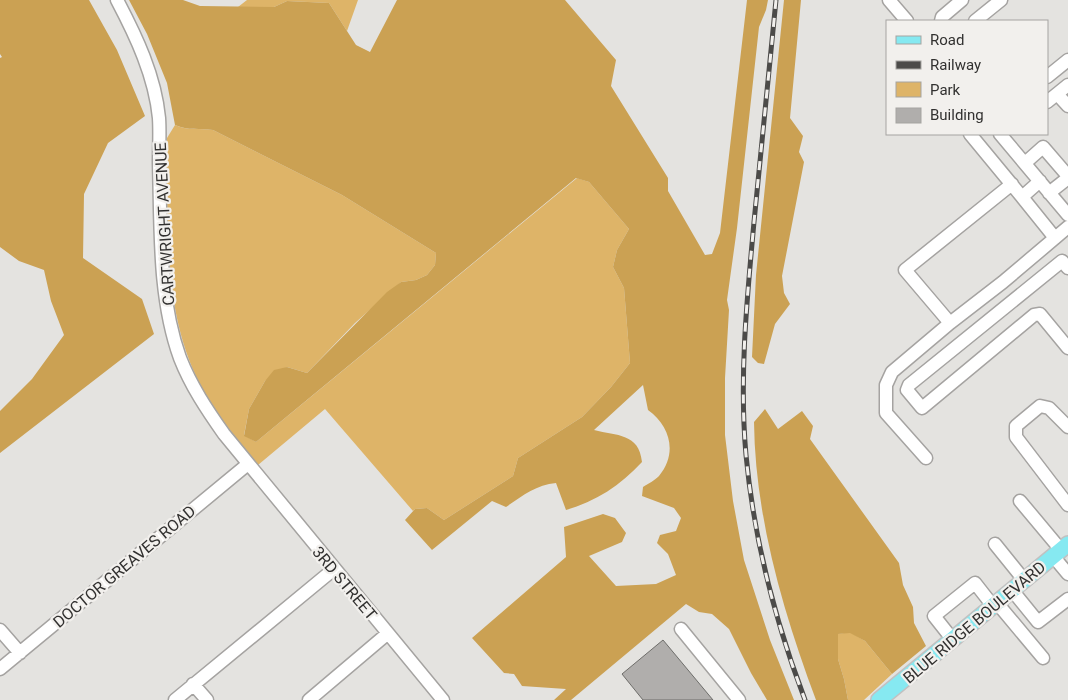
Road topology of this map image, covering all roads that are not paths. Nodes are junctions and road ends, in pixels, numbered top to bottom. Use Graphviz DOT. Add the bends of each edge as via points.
graph roads {
  1 [pos="118,0"];
  2 [pos="889,0"];
  3 [pos="962,0"];
  4 [pos="1001,0"];
  5 [pos="906,20"];
  6 [pos="941,20"];
  7 [pos="976,20"];
  8 [pos="1068,60"];
  9 [pos="1048,76"];
  10 [pos="1068,85"];
  11 [pos="1057,94"];
  12 [pos="1048,101"];
  13 [pos="1068,106"];
  14 [pos="971,135"];
  15 [pos="1004,135"];
  16 [pos="1025,163"];
  17 [pos="1068,177"];
  18 [pos="1040,181"];
  19 [pos="1012,184"];
  20 [pos="1050,192"];
  21 [pos="1022,197"];
  22 [pos="1068,215"];
  23 [pos="1068,227"];
  24 [pos="1055,238"];
  25 [pos="1068,268"];
  26 [pos="1003,282"];
  27 [pos="1016,298"];
  28 [pos="950,323"];
  29 [pos="1068,348"];
  30 [pos="910,357"];
  31 [pos="924,373"];
  32 [pos="1068,427"];
  33 [pos="926,458"];
  34 [pos="248,464"];
  35 [pos="1020,501"];
  36 [pos="1068,504"];
  37 [pos="995,544"];
  38 [pos="1061,550"];
  39 [pos="334,569"];
  40 [pos="1068,574"];
  41 [pos="1018,585"];
  42 [pos="1068,599"];
  43 [pos="995,604"];
  44 [pos="681,629"];
  45 [pos="0,630"];
  46 [pos="388,634"];
  47 [pos="953,640"];
  48 [pos="20,653"];
  49 [pos="1043,658"];
  50 [pos="0,669"];
  51 [pos="193,684"];
  52 [pos="175,700"];
  53 [pos="207,700"];
  54 [pos="309,700"];
  55 [pos="443,700"];
  56 [pos="739,700"];
  57 [pos="880,700"];
  1 -- 34 [label="street, CARTWRIGHT AVENUE" via="144,58 154,90 158,117 164,290 174,338 204,407"];
  2 -- 5 [label="street"];
  3 -- 6 [label="street"];
  4 -- 7 [label="street"];
  8 -- 9 [label="street"];
  10 -- 11 [label="street"];
  11 -- 12 [label="street"];
  11 -- 13 [label="street"];
  14 -- 19 [label="street"];
  15 -- 16 [label="street"];
  16 -- 17 [label="street" via="1043,147"];
  16 -- 18 [label="street"];
  17 -- 20 [label="street"];
  18 -- 20 [label="street"];
  18 -- 21 [label="street"];
  19 -- 21 [label="street"];
  19 -- 28 [label="street" via="905,270"];
  20 -- 22 [label="street"];
  21 -- 24 [label="street"];
  23 -- 24 [label="street"];
  24 -- 26 [label="street"];
  25 -- 27 [label="street" via="1062,261"];
  26 -- 27 [label="street"];
  26 -- 28 [label="street"];
  27 -- 31 [label="street"];
  28 -- 30 [label="street"];
  29 -- 31 [label="street" via="1040,314 1034,314 922,408 907,390"];
  30 -- 31 [label="street"];
  30 -- 33 [label="street" via="892,372 886,385 886,413"];
  32 -- 36 [label="street" via="1049,408 1040,406 1015,430 1016,437"];
  34 -- 39 [label="street, 3RD STREET"];
  34 -- 48 [label="street, DOCTOR GREAVES ROAD"];
  35 -- 38 [label="street"];
  37 -- 41 [label="street"];
  38 -- 40 [label="street"];
  38 -- 41 [label="main road, BLUE RIDGE BOULEVARD"];
  39 -- 46 [label="street, 3RD STREET"];
  39 -- 51 [label="street"];
  41 -- 42 [label="street" via="1038,622"];
  41 -- 43 [label="main road, BLUE RIDGE BOULEVARD"];
  43 -- 47 [label="main road, BLUE RIDGE BOULEVARD"];
  43 -- 47 [label="street" via="975,583 934,616"];
  43 -- 49 [label="street"];
  44 -- 56 [label="street"];
  45 -- 48 [label="street"];
  46 -- 54 [label="street"];
  46 -- 55 [label="street, 3RD STREET"];
  47 -- 57 [label="main road, BLUE RIDGE BOULEVARD"];
  48 -- 50 [label="street, DOCTOR GREAVES ROAD"];
  51 -- 52 [label="street"];
  51 -- 53 [label="street"];
}
